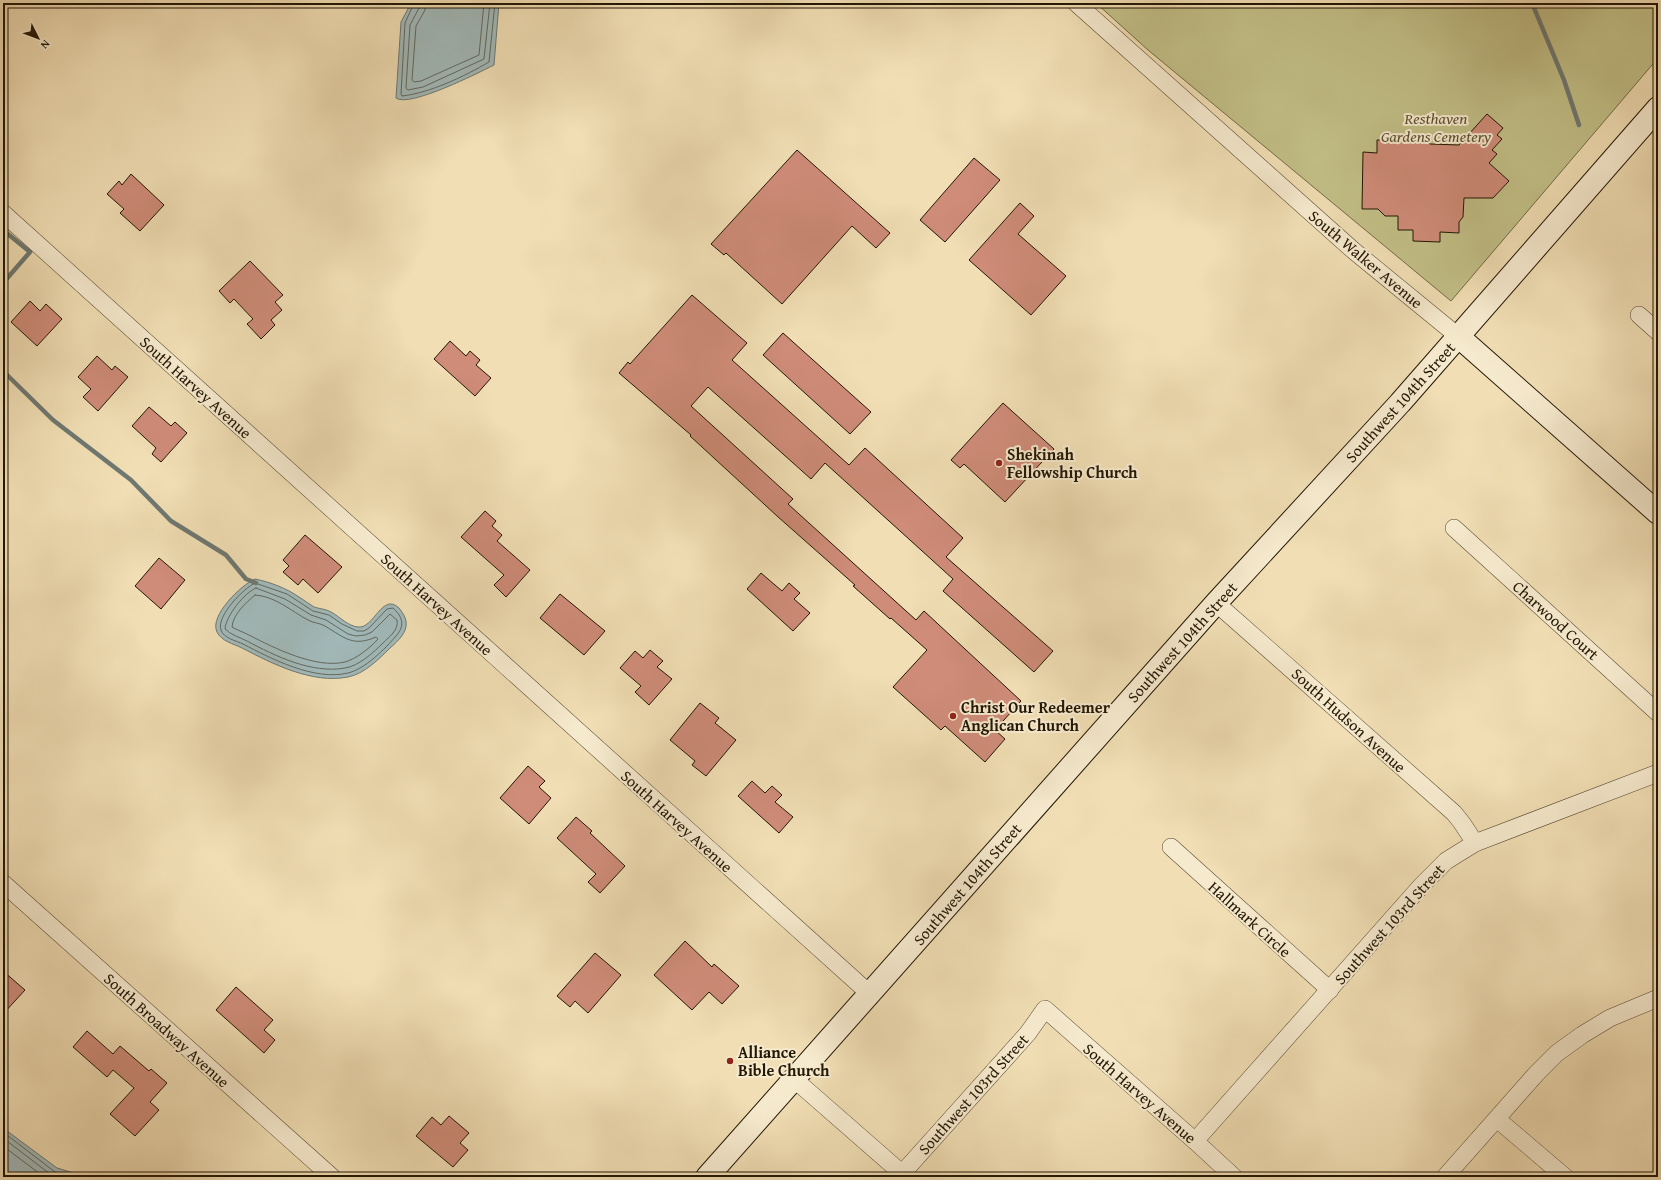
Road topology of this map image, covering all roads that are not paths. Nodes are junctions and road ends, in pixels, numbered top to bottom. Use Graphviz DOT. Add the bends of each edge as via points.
graph roads {
  1 [pos="1076,3"];
  2 [pos="1658,108"];
  3 [pos="3,213"];
  4 [pos="1639,315"];
  5 [pos="1658,332"];
  6 [pos="1459,337"];
  7 [pos="1658,513"];
  8 [pos="1454,528"];
  9 [pos="1216,603"];
  10 [pos="1658,713"];
  11 [pos="1658,773"];
  12 [pos="1474,843"];
  13 [pos="1171,848"];
  14 [pos="3,883"];
  15 [pos="1330,990"];
  16 [pos="870,994"];
  17 [pos="1658,998"];
  18 [pos="1045,1009"];
  19 [pos="794,1079"];
  20 [pos="1497,1119"];
  21 [pos="1196,1141"];
  22 [pos="902,1176"];
  23 [pos="332,1177"];
  24 [pos="707,1177"];
  25 [pos="1234,1177"];
  26 [pos="1445,1177"];
  27 [pos="1565,1177"];
  1 -- 6 [label="street, South Walker Avenue" via="1354,251"];
  2 -- 6 [label="main road, Southwest 104th Street"];
  3 -- 16 [label="street, South Harvey Avenue"];
  4 -- 5 [label="street"];
  6 -- 7 [label="main road, South Walker Avenue"];
  6 -- 9 [label="main road, Southwest 104th Street"];
  8 -- 10 [label="street, Charwood Court"];
  9 -- 12 [label="street, South Hudson Avenue" via="1454,813"];
  9 -- 16 [label="main road, Southwest 104th Street"];
  11 -- 12 [label="street, Southwest 103rd Street"];
  12 -- 15 [label="street, Southwest 103rd Street" via="1460,850 1438,868"];
  13 -- 15 [label="street, Hallmark Circle"];
  14 -- 23 [label="street, South Broadway Avenue"];
  15 -- 21 [label="street, Southwest 103rd Street"];
  16 -- 19 [label="main road, Southwest 104th Street"];
  17 -- 20 [label="street" via="1610,1018 1570,1043 1536,1074"];
  18 -- 21 [label="street, South Harvey Avenue"];
  18 -- 22 [label="street, Southwest 103rd Street" via="1028,1033"];
  19 -- 22 [label="street"];
  19 -- 24 [label="main road, Southwest 104th Street"];
  20 -- 26 [label="street"];
  20 -- 27 [label="street"];
  21 -- 25 [label="street, South Harvey Avenue"];
}
